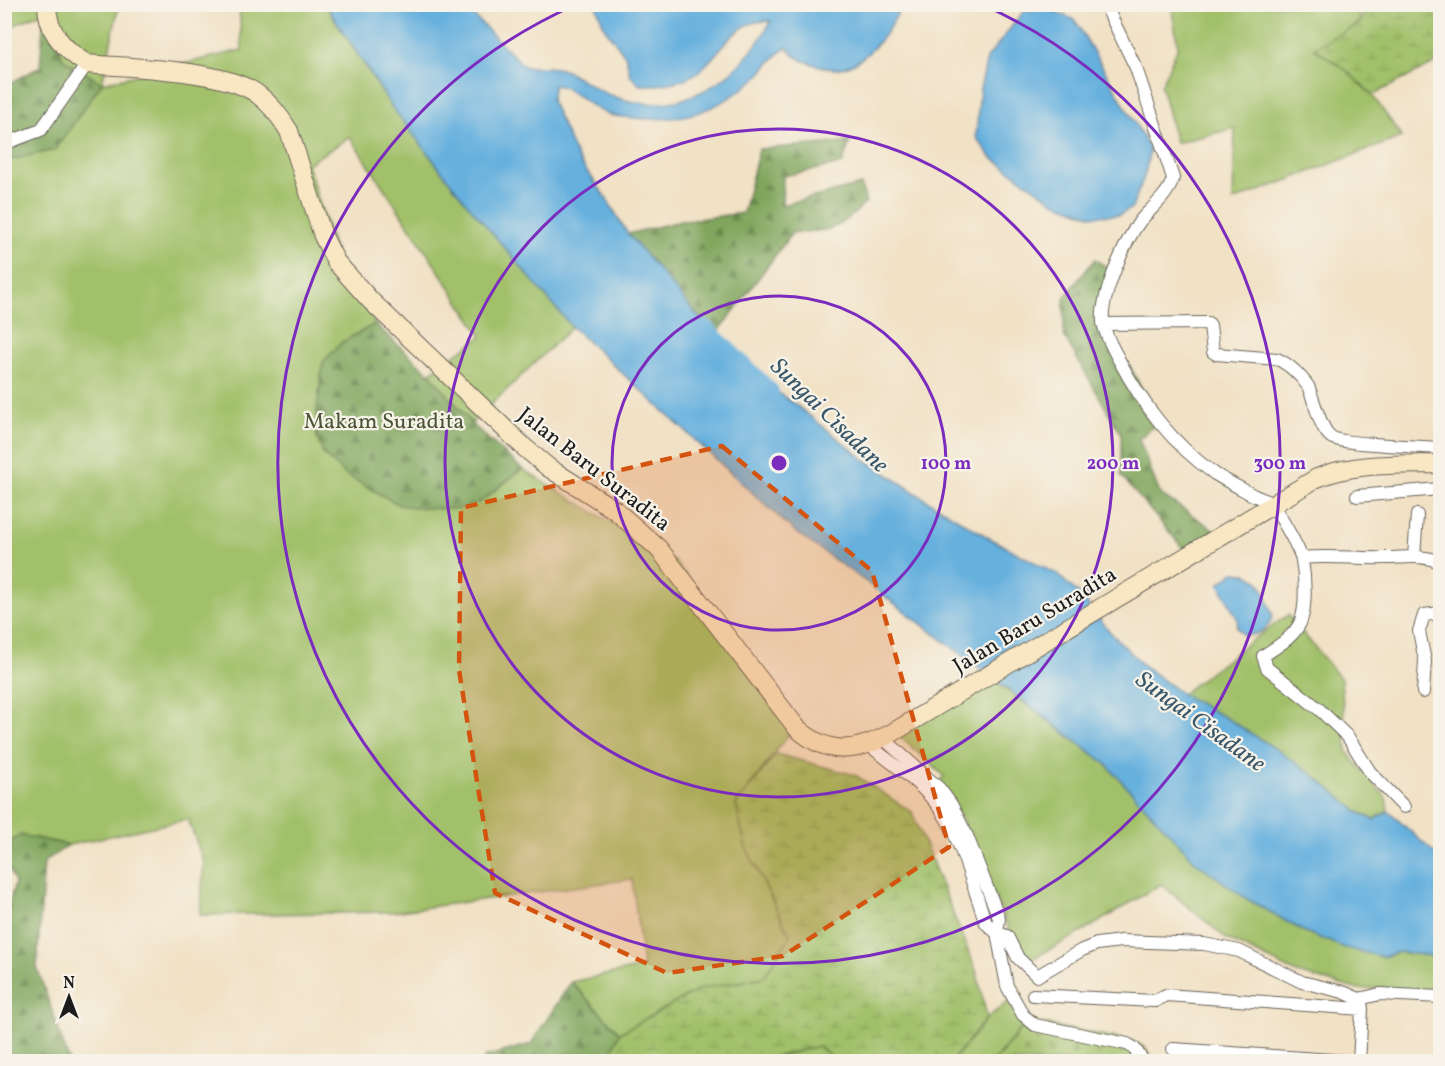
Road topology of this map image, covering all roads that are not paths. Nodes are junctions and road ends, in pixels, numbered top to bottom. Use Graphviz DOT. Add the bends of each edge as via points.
graph roads {
  1 [pos="47,4"];
  2 [pos="1105,4"];
  3 [pos="87,64"];
  4 [pos="4,144"];
  5 [pos="1103,324"];
  6 [pos="1440,448"];
  7 [pos="1440,464"];
  8 [pos="1440,489"];
  9 [pos="1357,496"];
  10 [pos="1271,504"];
  11 [pos="1417,515"];
  12 [pos="1414,557"];
  13 [pos="1302,558"];
  14 [pos="1440,562"];
  15 [pos="1440,613"];
  16 [pos="1423,692"];
  17 [pos="881,738"];
  18 [pos="1404,807"];
  19 [pos="997,933"];
  20 [pos="1032,995"];
  21 [pos="1440,997"];
  22 [pos="1361,1004"];
  23 [pos="1173,1048"];
  24 [pos="1360,1061"];
  25 [pos="1143,1062"];
  1 -- 3 [label="main road" via="52,31 73,55"];
  2 -- 5 [label="street" via="1136,68 1173,178 1168,190 1127,240 1105,299"];
  3 -- 4 [label="street" via="41,130"];
  3 -- 17 [label="main road, Jalan Baru Suradita" via="211,75 243,86 269,104 289,131 328,249 354,284 525,448 615,510 659,549 804,735 830,748 850,749"];
  5 -- 6 [label="street" via="1208,323 1216,354 1283,361 1304,381 1332,438"];
  5 -- 10 [label="street" via="1132,385 1167,433 1216,474"];
  7 -- 10 [label="main road, Jalan Baru Suradita" via="1340,470"];
  8 -- 9 [label="street"];
  10 -- 13 [label="street"];
  10 -- 17 [label="main road, Jalan Baru Suradita"];
  11 -- 12 [label="street"];
  12 -- 13 [label="street"];
  12 -- 14 [label="street" via="1430,557"];
  13 -- 18 [label="street" via="1305,606 1300,624 1289,638 1263,656 1267,668 1348,737 1370,772"];
  15 -- 16 [label="street" via="1424,615 1419,631 1425,661"];
  17 -- 19 [label="street" via="942,811 956,838 986,923"];
  19 -- 22 [label="street" via="1007,936 1018,958 1037,976 1097,944 1204,944 1239,951 1302,982 1343,992"];
  19 -- 25 [label="street" via="1007,986 1023,1015 1035,1024 1127,1044"];
  20 -- 22 [label="street" via="1155,1002 1166,995"];
  21 -- 22 [label="street" via="1380,994"];
  22 -- 24 [label="street"];
  23 -- 24 [label="street"];
}
